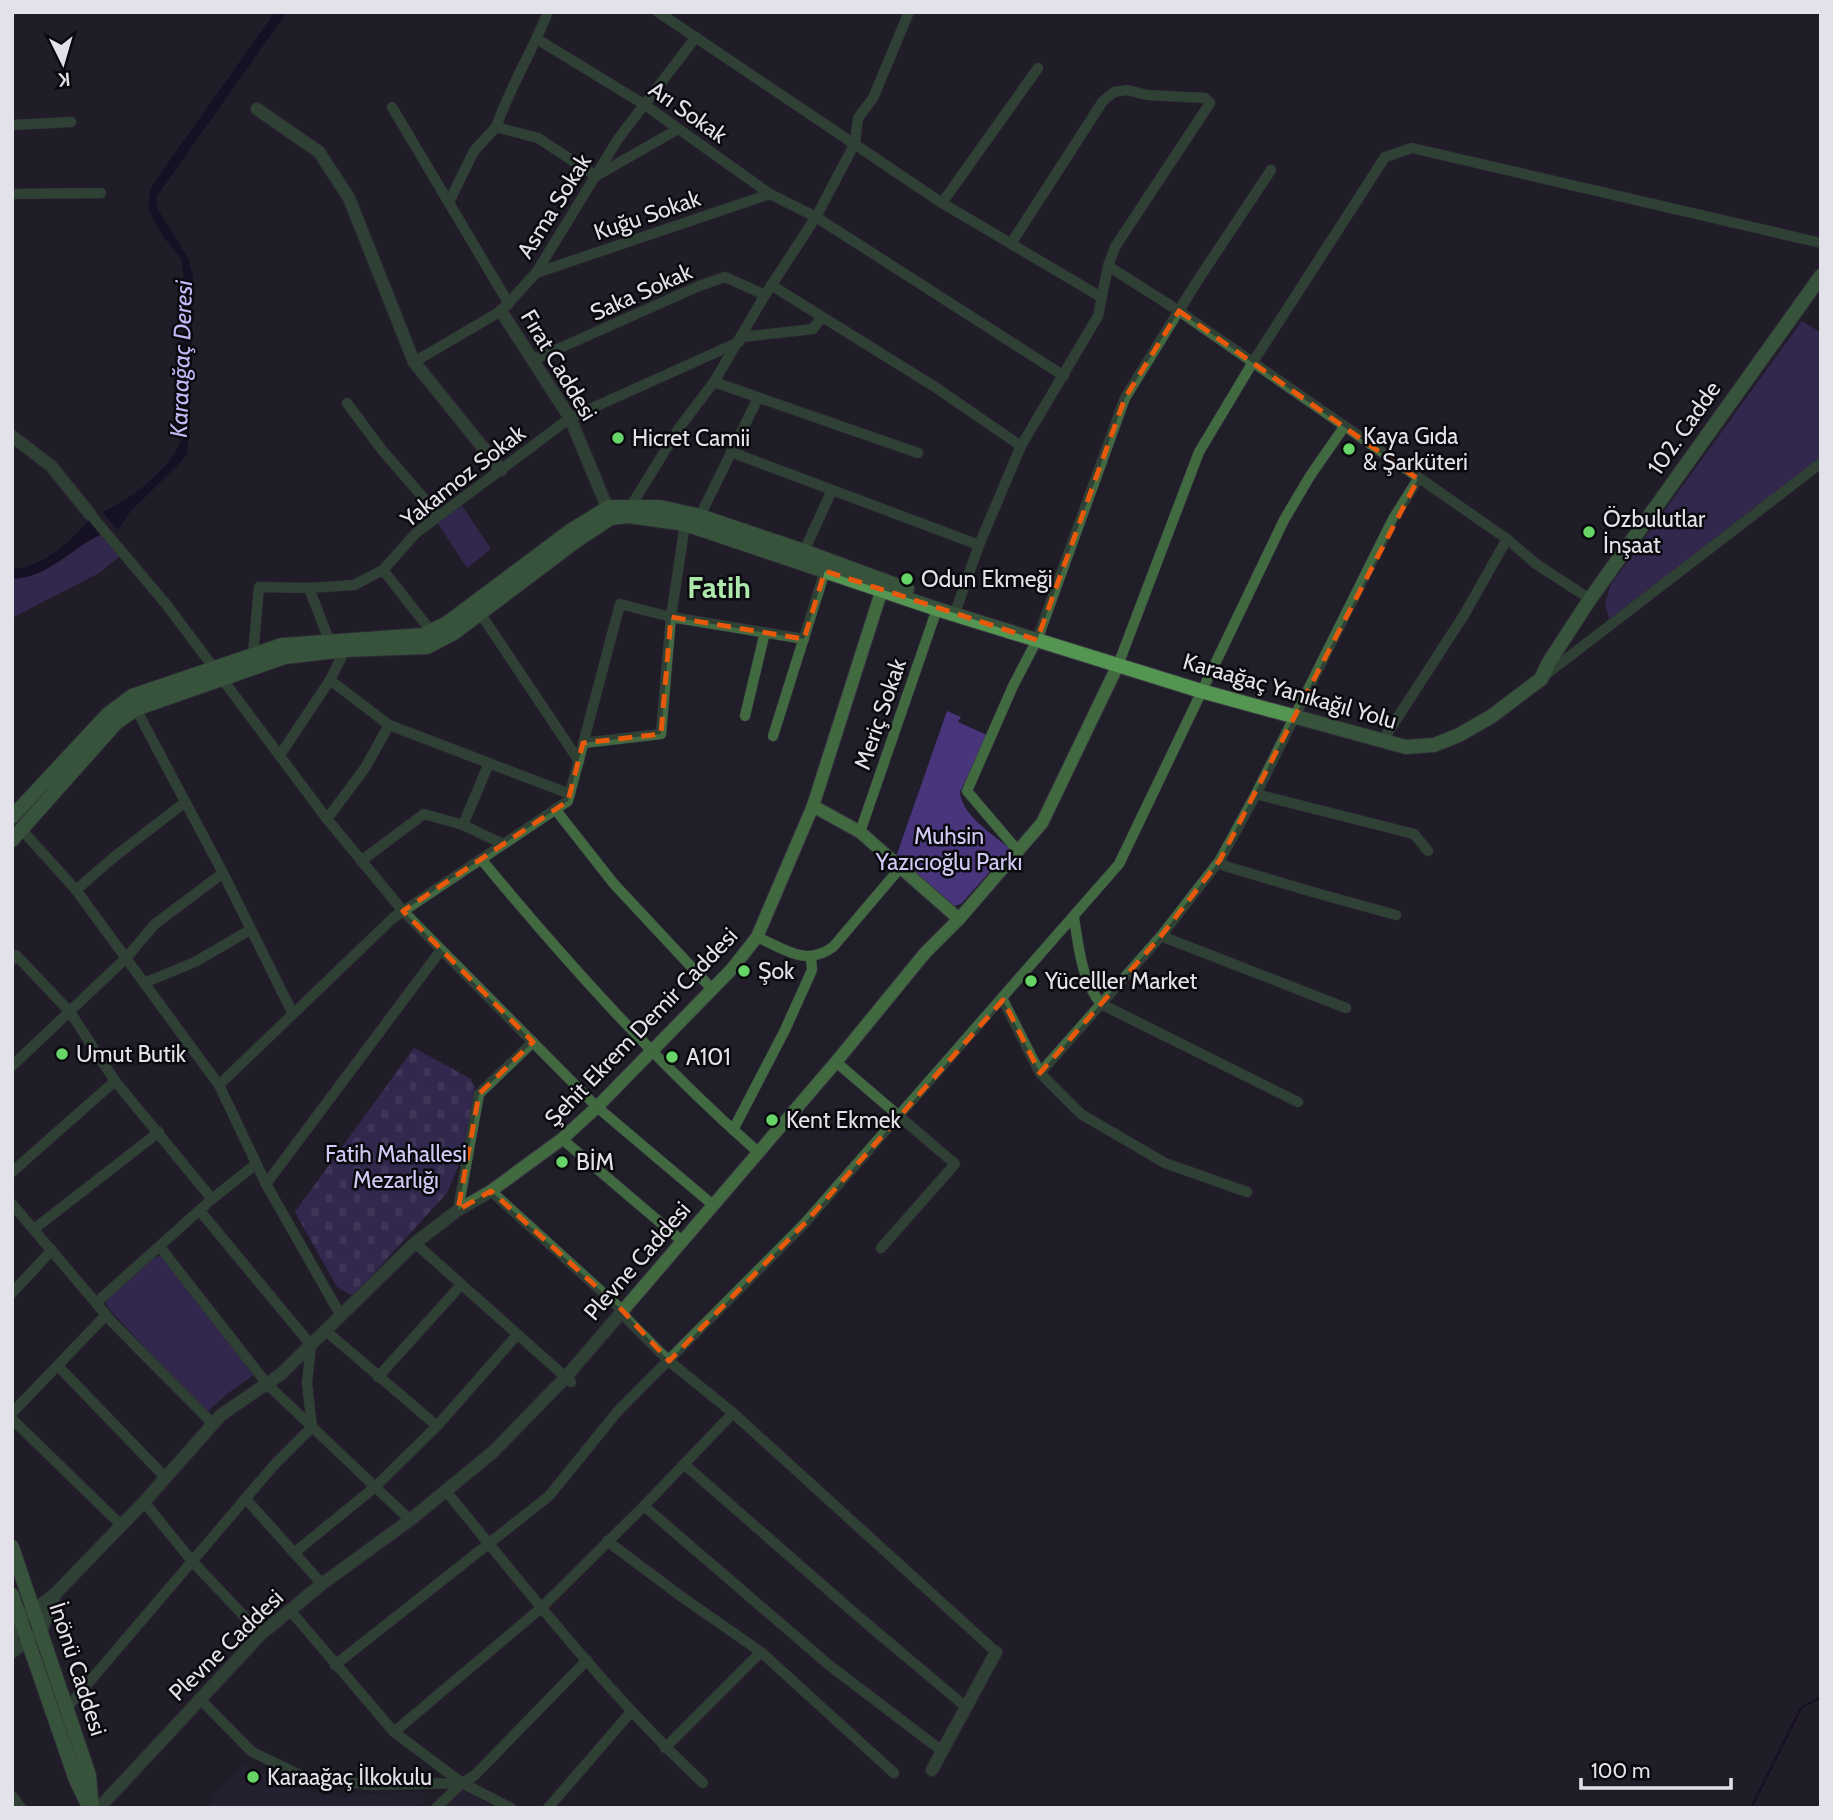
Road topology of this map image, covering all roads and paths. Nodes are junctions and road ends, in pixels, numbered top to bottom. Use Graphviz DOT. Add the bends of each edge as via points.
graph roads {
  1 [pos="548,12"];
  2 [pos="658,12"];
  3 [pos="909,12"];
  4 [pos="696,37"];
  5 [pos="537,39"];
  6 [pos="1038,68"];
  7 [pos="645,105"];
  8 [pos="392,107"];
  9 [pos="257,109"];
  10 [pos="71,122"];
  11 [pos="12,125"];
  12 [pos="496,127"];
  13 [pos="678,129"];
  14 [pos="856,143"];
  15 [pos="1271,170"];
  16 [pos="596,176"];
  17 [pos="100,193"];
  18 [pos="12,194"];
  19 [pos="770,194"];
  20 [pos="449,202"];
  21 [pos="942,203"];
  22 [pos="816,217"];
  23 [pos="1012,242"];
  24 [pos="1821,243"];
  25 [pos="1108,266"];
  26 [pos="536,273"];
  27 [pos="1821,276"];
  28 [pos="771,285"];
  29 [pos="765,295"];
  30 [pos="1101,297"];
  31 [pos="505,307"];
  32 [pos="1179,311"];
  33 [pos="821,318"];
  34 [pos="741,340"];
  35 [pos="533,360"];
  36 [pos="414,362"];
  37 [pos="1253,362"];
  38 [pos="1064,376"];
  39 [pos="714,382"];
  40 [pos="758,398"];
  41 [pos="346,403"];
  42 [pos="570,418"];
  43 [pos="1345,427"];
  44 [pos="12,436"];
  45 [pos="1021,446"];
  46 [pos="731,452"];
  47 [pos="918,453"];
  48 [pos="1821,463"];
  49 [pos="501,470"];
  50 [pos="1418,479"];
  51 [pos="832,490"];
  52 [pos="630,511"];
  53 [pos="610,512"];
  54 [pos="90,513"];
  55 [pos="439,516"];
  56 [pos="700,516"];
  57 [pos="685,524"];
  58 [pos="1507,539"];
  59 [pos="979,545"];
  60 [pos="804,551"];
  61 [pos="383,570"];
  62 [pos="825,571"];
  63 [pos="884,586"];
  64 [pos="310,588"];
  65 [pos="1590,599"];
  66 [pos="957,607"];
  67 [pos="937,609"];
  68 [pos="480,613"];
  69 [pos="671,617"];
  70 [pos="999,626"];
  71 [pos="430,631"];
  72 [pos="765,632"];
  73 [pos="804,639"];
  74 [pos="329,640"];
  75 [pos="1037,640"];
  76 [pos="345,650"];
  77 [pos="253,655"];
  78 [pos="1118,665"];
  79 [pos="219,673"];
  80 [pos="1541,679"];
  81 [pos="330,680"];
  82 [pos="1201,691"];
  83 [pos="136,709"];
  84 [pos="1295,715"];
  85 [pos="745,716"];
  86 [pos="389,725"];
  87 [pos="774,736"];
  88 [pos="1383,740"];
  89 [pos="583,743"];
  90 [pos="280,755"];
  91 [pos="579,761"];
  92 [pos="489,763"];
  93 [pos="570,794"];
  94 [pos="1256,794"];
  95 [pos="184,803"];
  96 [pos="813,806"];
  97 [pos="555,810"];
  98 [pos="12,817"];
  99 [pos="327,819"];
  100 [pos="463,825"];
  101 [pos="860,832"];
  102 [pos="17,835"];
  103 [pos="503,844"];
  104 [pos="1018,851"];
  105 [pos="1428,852"];
  106 [pos="481,859"];
  107 [pos="1220,860"];
  108 [pos="361,861"];
  109 [pos="901,867"];
  110 [pos="223,873"];
  111 [pos="76,890"];
  112 [pos="403,911"];
  113 [pos="1396,915"];
  114 [pos="1074,918"];
  115 [pos="959,919"];
  116 [pos="250,930"];
  117 [pos="1161,936"];
  118 [pos="757,937"];
  119 [pos="441,950"];
  120 [pos="126,958"];
  121 [pos="811,958"];
  122 [pos="12,960"];
  123 [pos="144,983"];
  124 [pos="712,989"];
  125 [pos="1003,1000"];
  126 [pos="1101,1004"];
  127 [pos="1346,1007"];
  128 [pos="70,1012"];
  129 [pos="293,1014"];
  130 [pos="533,1042"];
  131 [pos="651,1052"];
  132 [pos="836,1062"];
  133 [pos="12,1066"];
  134 [pos="1040,1073"];
  135 [pos="115,1081"];
  136 [pos="219,1085"];
  137 [pos="1298,1102"];
  138 [pos="597,1107"];
  139 [pos="898,1115"];
  140 [pos="733,1130"];
  141 [pos="159,1132"];
  142 [pos="562,1139"];
  143 [pos="758,1152"];
  144 [pos="258,1168"];
  145 [pos="12,1172"];
  146 [pos="275,1172"];
  147 [pos="266,1184"];
  148 [pos="491,1191"];
  149 [pos="1247,1192"];
  150 [pos="212,1199"];
  151 [pos="12,1204"];
  152 [pos="713,1205"];
  153 [pos="458,1210"];
  154 [pos="200,1211"];
  155 [pos="34,1230"];
  156 [pos="682,1241"];
  157 [pos="415,1243"];
  158 [pos="160,1247"];
  159 [pos="881,1248"];
  160 [pos="52,1250"];
  161 [pos="461,1285"];
  162 [pos="12,1293"];
  163 [pos="96,1303"];
  164 [pos="622,1310"];
  165 [pos="106,1315"];
  166 [pos="341,1317"];
  167 [pos="326,1331"];
  168 [pos="517,1335"];
  169 [pos="311,1345"];
  170 [pos="669,1361"];
  171 [pos="58,1366"];
  172 [pos="378,1377"];
  173 [pos="568,1380"];
  174 [pos="267,1384"];
  175 [pos="12,1413"];
  176 [pos="733,1413"];
  177 [pos="12,1419"];
  178 [pos="213,1424"];
  179 [pos="436,1426"];
  180 [pos="313,1427"];
  181 [pos="684,1464"];
  182 [pos="165,1478"];
  183 [pos="375,1487"];
  184 [pos="445,1490"];
  185 [pos="246,1499"];
  186 [pos="144,1502"];
  187 [pos="644,1506"];
  188 [pos="410,1520"];
  189 [pos="121,1525"];
  190 [pos="607,1541"];
  191 [pos="489,1544"];
  192 [pos="12,1547"];
  193 [pos="294,1553"];
  194 [pos="192,1561"];
  195 [pos="322,1584"];
  196 [pos="56,1593"];
  197 [pos="12,1595"];
  198 [pos="540,1609"];
  199 [pos="34,1610"];
  200 [pos="288,1612"];
  201 [pos="19,1617"];
  202 [pos="41,1632"];
  203 [pos="261,1633"];
  204 [pos="12,1639"];
  205 [pos="27,1643"];
  206 [pos="12,1652"];
  207 [pos="761,1652"];
  208 [pos="996,1652"];
  209 [pos="587,1660"];
  210 [pos="335,1665"];
  211 [pos="199,1698"];
  212 [pos="966,1707"];
  213 [pos="67,1708"];
  214 [pos="631,1712"];
  215 [pos="394,1732"];
  216 [pos="665,1748"];
  217 [pos="942,1751"];
  218 [pos="932,1770"];
  219 [pos="894,1773"];
  220 [pos="462,1783"];
  221 [pos="703,1783"];
  222 [pos="12,1796"];
  223 [pos="21,1808"];
  224 [pos="91,1808"];
  225 [pos="99,1808"];
  226 [pos="436,1808"];
  227 [pos="511,1808"];
  228 [pos="548,1808"];
  1 -- 5 [label="street"];
  2 -- 4 [label="street"];
  3 -- 14 [label="street" via="873,98 858,118"];
  4 -- 7 [label="street, Asma Sokak"];
  4 -- 14 [label="street"];
  5 -- 7 [label="street, Arı Sokak"];
  5 -- 12 [label="street"];
  6 -- 21 [label="street"];
  7 -- 13 [label="street, Arı Sokak"];
  7 -- 16 [label="street, Asma Sokak"];
  8 -- 20 [label="street"];
  9 -- 36 [label="street" via="319,152 349,198"];
  10 -- 11 [label="street"];
  12 -- 16 [label="street" via="538,138"];
  12 -- 20 [label="street" via="474,151"];
  13 -- 16 [label="street"];
  13 -- 19 [label="street, Arı Sokak"];
  14 -- 21 [label="street"];
  14 -- 22 [label="street"];
  15 -- 32 [label="street"];
  16 -- 26 [label="street, Asma Sokak"];
  17 -- 18 [label="street"];
  19 -- 22 [label="street, Arı Sokak"];
  19 -- 26 [label="street, Kuğu Sokak"];
  20 -- 31 [label="street"];
  21 -- 23 [label="street"];
  22 -- 28 [label="street"];
  22 -- 38 [label="street, Arı Sokak"];
  23 -- 25 [label="street" via="1114,92 1205,98 1210,103 1125,229"];
  23 -- 30 [label="street"];
  24 -- 37 [label="street" via="1412,148 1385,157"];
  25 -- 30 [label="street"];
  25 -- 32 [label="street"];
  26 -- 31 [label="street, Asma Sokak"];
  27 -- 65 [label="main road, 102. Cadde"];
  28 -- 29 [label="street"];
  28 -- 33 [label="street"];
  29 -- 34 [label="street"];
  29 -- 35 [label="street, Saka Sokak" via="725,277"];
  30 -- 38 [label="street" via="1098,316"];
  31 -- 35 [label="street, Fırat Caddesi"];
  31 -- 36 [label="street, Asma Sokak"];
  32 -- 37 [label="street"];
  32 -- 75 [label="street" via="1125,398"];
  33 -- 34 [label="street, Yakamoz Sokak" via="813,329"];
  33 -- 45 [label="street"];
  34 -- 39 [label="street"];
  34 -- 42 [label="street, Yakamoz Sokak"];
  35 -- 42 [label="street, Fırat Caddesi"];
  36 -- 49 [label="street"];
  37 -- 43 [label="street"];
  37 -- 78 [label="street" via="1199,452"];
  38 -- 45 [label="street"];
  39 -- 40 [label="street"];
  39 -- 52 [label="street" via="679,428"];
  40 -- 46 [label="street"];
  40 -- 47 [label="street"];
  41 -- 55 [label="street"];
  42 -- 49 [label="street, Yakamoz Sokak"];
  42 -- 53 [label="street, Fırat Caddesi"];
  43 -- 50 [label="street"];
  43 -- 82 [label="street" via="1284,520"];
  44 -- 54 [label="street" via="51,466"];
  45 -- 59 [label="street"];
  46 -- 51 [label="street"];
  46 -- 56 [label="street"];
  48 -- 80 [label="street, Karaağaç Yanıkağıl Yolu"];
  49 -- 55 [label="street, Yakamoz Sokak"];
  50 -- 58 [label="street"];
  50 -- 84 [label="street" via="1393,519"];
  51 -- 59 [label="street"];
  51 -- 60 [label="street"];
  52 -- 53 [label="main road"];
  52 -- 56 [label="main road" via="660,507"];
  52 -- 57 [label="main road"];
  53 -- 68 [label="main road"];
  53 -- 71 [label="main road" via="570,530"];
  54 -- 79 [label="street"];
  55 -- 61 [label="street, Yakamoz Sokak" via="416,533"];
  56 -- 60 [label="main road"];
  57 -- 62 [label="main road"];
  57 -- 69 [label="street"];
  58 -- 65 [label="street"];
  58 -- 88 [label="street"];
  59 -- 66 [label="street"];
  60 -- 63 [label="main road"];
  61 -- 64 [label="street" via="354,585"];
  61 -- 71 [label="street"];
  62 -- 63 [label="main road"];
  62 -- 73 [label="street"];
  63 -- 66 [label="main road"];
  63 -- 67 [label="main road"];
  63 -- 96 [label="street, Şehit Ekrem Demir Caddesi"];
  64 -- 74 [label="street"];
  64 -- 77 [label="street" via="259,587"];
  65 -- 80 [label="main road, 102. Cadde"];
  66 -- 70 [label="main road"];
  67 -- 70 [label="main road"];
  67 -- 101 [label="street, Meriç Sokak"];
  68 -- 76 [label="main road" via="427,647"];
  68 -- 91 [label="street"];
  69 -- 72 [label="street"];
  69 -- 89 [label="street" via="661,734"];
  69 -- 89 [label="street" via="620,604"];
  70 -- 75 [label="main road, Karaağaç Yanıkağıl Yolu"];
  71 -- 74 [label="main road"];
  72 -- 73 [label="street"];
  72 -- 85 [label="street"];
  73 -- 87 [label="street"];
  74 -- 77 [label="main road" via="282,645"];
  75 -- 78 [label="main road, Karaağaç Yanıkağıl Yolu"];
  75 -- 104 [label="street" via="967,791"];
  76 -- 79 [label="main road" via="285,657"];
  76 -- 81 [label="street"];
  77 -- 79 [label="main road"];
  78 -- 82 [label="main road, Karaağaç Yanıkağıl Yolu"];
  78 -- 104 [label="street, Plevne Caddesi" via="1054,801"];
  79 -- 83 [label="main road"];
  79 -- 90 [label="street"];
  79 -- 98 [label="main road" via="132,696 108,714"];
  80 -- 88 [label="main road, Karaağaç Yanıkağıl Yolu" via="1492,716 1434,745 1406,747"];
  81 -- 86 [label="street"];
  81 -- 90 [label="street"];
  82 -- 84 [label="main road, Karaağaç Yanıkağıl Yolu"];
  82 -- 114 [label="street" via="1119,864"];
  83 -- 95 [label="street"];
  83 -- 102 [label="main road" via="116,723"];
  84 -- 88 [label="main road, Karaağaç Yanıkağıl Yolu"];
  84 -- 94 [label="street"];
  86 -- 92 [label="street"];
  86 -- 99 [label="street" via="365,768"];
  89 -- 91 [label="street"];
  90 -- 99 [label="street"];
  91 -- 93 [label="street"];
  92 -- 93 [label="street"];
  92 -- 100 [label="street"];
  93 -- 97 [label="street"];
  94 -- 105 [label="street" via="1414,834"];
  94 -- 107 [label="street"];
  95 -- 110 [label="street"];
  95 -- 111 [label="street"];
  96 -- 101 [label="street"];
  96 -- 118 [label="street, Şehit Ekrem Demir Caddesi"];
  97 -- 103 [label="street"];
  97 -- 124 [label="street" via="614,884"];
  99 -- 108 [label="street"];
  100 -- 103 [label="street"];
  100 -- 108 [label="street" via="424,814"];
  101 -- 109 [label="street"];
  102 -- 111 [label="street"];
  103 -- 106 [label="street"];
  104 -- 115 [label="street, Plevne Caddesi"];
  106 -- 112 [label="street"];
  106 -- 131 [label="street"];
  107 -- 113 [label="street" via="1225,866"];
  107 -- 117 [label="street"];
  108 -- 112 [label="street"];
  109 -- 115 [label="street"];
  109 -- 121 [label="street" via="833,947"];
  110 -- 116 [label="street"];
  110 -- 120 [label="street" via="155,924"];
  111 -- 120 [label="street"];
  112 -- 119 [label="street"];
  112 -- 129 [label="street"];
  114 -- 125 [label="street"];
  114 -- 126 [label="street" via="1084,975"];
  115 -- 132 [label="street, Plevne Caddesi" via="925,953"];
  116 -- 123 [label="street" via="195,962"];
  116 -- 129 [label="street"];
  117 -- 126 [label="street"];
  117 -- 127 [label="street"];
  118 -- 121 [label="street"];
  118 -- 124 [label="street, Şehit Ekrem Demir Caddesi"];
  119 -- 130 [label="street"];
  119 -- 146 [label="street"];
  120 -- 123 [label="street"];
  120 -- 128 [label="street"];
  121 -- 140 [label="street" via="812,970 796,1006"];
  122 -- 128 [label="street" via="16,955"];
  123 -- 136 [label="street"];
  124 -- 131 [label="street, Şehit Ekrem Demir Caddesi"];
  125 -- 134 [label="street"];
  125 -- 139 [label="street"];
  126 -- 134 [label="street"];
  126 -- 137 [label="street"];
  128 -- 133 [label="street"];
  128 -- 135 [label="street"];
  129 -- 136 [label="street"];
  130 -- 138 [label="street"];
  130 -- 153 [label="street" via="479,1094"];
  131 -- 138 [label="street, Şehit Ekrem Demir Caddesi"];
  131 -- 140 [label="street"];
  132 -- 139 [label="street"];
  132 -- 143 [label="street, Plevne Caddesi"];
  134 -- 149 [label="street" via="1081,1114 1111,1132 1166,1163"];
  135 -- 141 [label="street"];
  135 -- 145 [label="street"];
  136 -- 144 [label="street"];
  138 -- 142 [label="street, Şehit Ekrem Demir Caddesi"];
  138 -- 152 [label="street"];
  139 -- 159 [label="street" via="955,1164"];
  139 -- 170 [label="street" via="804,1224"];
  140 -- 143 [label="street"];
  141 -- 150 [label="street"];
  141 -- 155 [label="street"];
  142 -- 148 [label="street, Şehit Ekrem Demir Caddesi"];
  142 -- 156 [label="street"];
  143 -- 152 [label="street, Plevne Caddesi"];
  144 -- 146 [label="street"];
  144 -- 147 [label="street"];
  144 -- 150 [label="street"];
  146 -- 147 [label="street"];
  147 -- 166 [label="street"];
  148 -- 153 [label="street, Şehit Ekrem Demir Caddesi"];
  148 -- 164 [label="street"];
  150 -- 154 [label="street"];
  151 -- 155 [label="street"];
  152 -- 156 [label="street, Plevne Caddesi"];
  153 -- 157 [label="street, Şehit Ekrem Demir Caddesi"];
  154 -- 158 [label="street"];
  154 -- 169 [label="street"];
  155 -- 160 [label="street"];
  156 -- 164 [label="street, Plevne Caddesi"];
  157 -- 161 [label="street"];
  157 -- 166 [label="street, Şehit Ekrem Demir Caddesi"];
  158 -- 163 [label="street"];
  158 -- 174 [label="street"];
  160 -- 162 [label="street"];
  160 -- 163 [label="street"];
  161 -- 168 [label="street"];
  161 -- 172 [label="street"];
  163 -- 165 [label="street"];
  164 -- 170 [label="street"];
  164 -- 173 [label="street, Plevne Caddesi"];
  165 -- 171 [label="street"];
  165 -- 178 [label="street"];
  166 -- 167 [label="street, Şehit Ekrem Demir Caddesi"];
  167 -- 169 [label="street, Şehit Ekrem Demir Caddesi"];
  167 -- 172 [label="street"];
  168 -- 173 [label="street"];
  168 -- 179 [label="street"];
  169 -- 174 [label="street, Şehit Ekrem Demir Caddesi"];
  169 -- 180 [label="street" via="307,1383"];
  170 -- 176 [label="street"];
  170 -- 191 [label="street" via="618,1411 549,1496"];
  171 -- 175 [label="street"];
  171 -- 182 [label="street"];
  172 -- 179 [label="street"];
  173 -- 184 [label="street, Plevne Caddesi" via="493,1452"];
  174 -- 178 [label="street, Şehit Ekrem Demir Caddesi"];
  174 -- 180 [label="street"];
  176 -- 181 [label="street"];
  176 -- 208 [label="street"];
  177 -- 189 [label="street"];
  178 -- 182 [label="street, Şehit Ekrem Demir Caddesi"];
  179 -- 183 [label="street"];
  180 -- 183 [label="street"];
  180 -- 185 [label="street"];
  181 -- 187 [label="street"];
  181 -- 212 [label="street"];
  182 -- 186 [label="street, Şehit Ekrem Demir Caddesi"];
  183 -- 188 [label="street"];
  183 -- 193 [label="street"];
  184 -- 188 [label="street, Plevne Caddesi"];
  184 -- 191 [label="street"];
  185 -- 193 [label="street"];
  185 -- 194 [label="street"];
  186 -- 189 [label="street, Şehit Ekrem Demir Caddesi"];
  186 -- 194 [label="street"];
  187 -- 190 [label="street"];
  187 -- 217 [label="street" via="829,1665"];
  188 -- 195 [label="street, Plevne Caddesi"];
  189 -- 196 [label="street, Şehit Ekrem Demir Caddesi"];
  190 -- 198 [label="street"];
  190 -- 207 [label="street"];
  191 -- 198 [label="street"];
  191 -- 210 [label="street"];
  192 -- 199 [label="main road, İnönü Caddesi"];
  193 -- 195 [label="street"];
  194 -- 203 [label="street"];
  194 -- 213 [label="street"];
  195 -- 200 [label="street, Plevne Caddesi"];
  196 -- 199 [label="street"];
  196 -- 202 [label="street"];
  197 -- 201 [label="main road, İnönü Caddesi"];
  198 -- 209 [label="street"];
  198 -- 215 [label="street"];
  199 -- 201 [label="street"];
  199 -- 202 [label="main road, İnönü Caddesi"];
  200 -- 203 [label="street, Plevne Caddesi"];
  200 -- 210 [label="street"];
  201 -- 204 [label="street"];
  201 -- 205 [label="main road, İnönü Caddesi"];
  202 -- 205 [label="street"];
  202 -- 213 [label="main road, İnönü Caddesi"];
  203 -- 211 [label="street, Plevne Caddesi"];
  205 -- 206 [label="street"];
  205 -- 224 [label="main road, İnönü Caddesi" via="76,1780"];
  207 -- 216 [label="street"];
  207 -- 219 [label="street"];
  208 -- 212 [label="street"];
  209 -- 214 [label="street"];
  209 -- 220 [label="street"];
  210 -- 215 [label="street"];
  211 -- 220 [label="street" via="251,1752 304,1777 372,1784"];
  211 -- 225 [label="street, Plevne Caddesi"];
  212 -- 217 [label="street"];
  213 -- 224 [label="main road, İnönü Caddesi" via="89,1775"];
  214 -- 216 [label="street"];
  214 -- 228 [label="street"];
  215 -- 220 [label="street"];
  216 -- 221 [label="street"];
  217 -- 218 [label="street"];
  220 -- 226 [label="street"];
  220 -- 227 [label="street"];
  222 -- 223 [label="street"];
}
